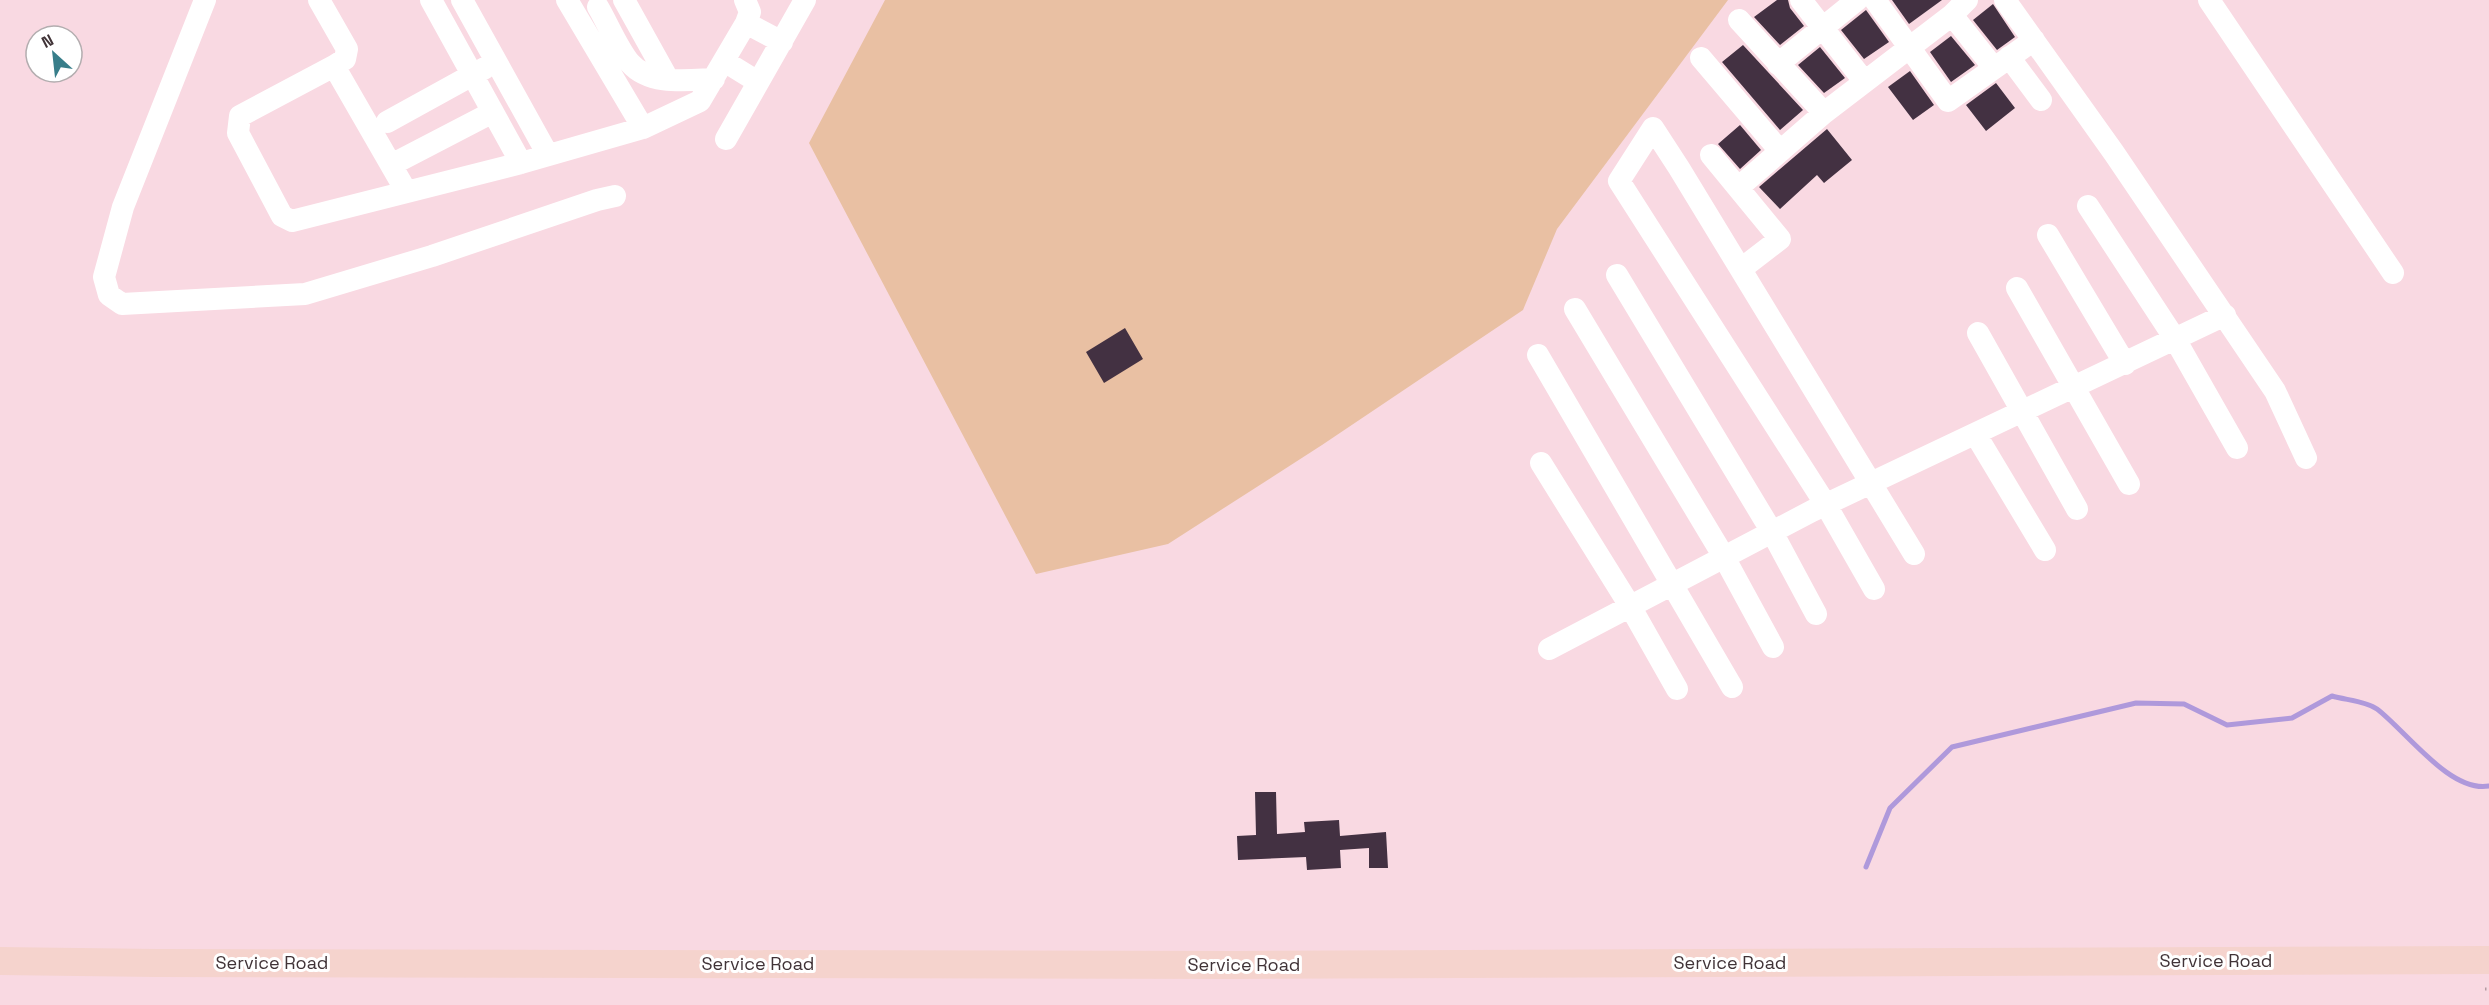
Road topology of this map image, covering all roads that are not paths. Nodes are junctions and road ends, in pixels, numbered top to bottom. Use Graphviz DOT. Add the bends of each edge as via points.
graph roads {
  1 [pos="205,0"];
  2 [pos="319,0"];
  3 [pos="431,0"];
  4 [pos="462,0"];
  5 [pos="567,0"];
  6 [pos="624,0"];
  7 [pos="745,0"];
  8 [pos="805,0"];
  9 [pos="1801,0"];
  10 [pos="1857,0"];
  11 [pos="1875,0"];
  12 [pos="2005,0"];
  13 [pos="2209,0"];
  14 [pos="1957,6"];
  15 [pos="598,7"];
  16 [pos="1739,20"];
  17 [pos="746,23"];
  18 [pos="1822,28"];
  19 [pos="2034,40"];
  20 [pos="782,42"];
  21 [pos="1909,47"];
  22 [pos="1701,58"];
  23 [pos="496,61"];
  24 [pos="2001,63"];
  25 [pos="1778,64"];
  26 [pos="334,66"];
  27 [pos="719,70"];
  28 [pos="472,75"];
  29 [pos="668,79"];
  30 [pos="1864,81"];
  31 [pos="759,82"];
  32 [pos="2041,100"];
  33 [pos="493,112"];
  34 [pos="1824,113"];
  35 [pos="387,122"];
  36 [pos="643,128"];
  37 [pos="726,139"];
  38 [pos="1780,151"];
  39 [pos="1711,154"];
  40 [pos="548,155"];
  41 [pos="521,163"];
  42 [pos="391,165"];
  43 [pos="1739,188"];
  44 [pos="406,191"];
  45 [pos="615,196"];
  46 [pos="2088,206"];
  47 [pos="2048,235"];
  48 [pos="1741,269"];
  49 [pos="2392,273"];
  50 [pos="1617,275"];
  51 [pos="2017,288"];
  52 [pos="1575,309"];
  53 [pos="2225,315"];
  54 [pos="1978,333"];
  55 [pos="2175,339"];
  56 [pos="1538,355"];
  57 [pos="2125,364"];
  58 [pos="2073,387"];
  59 [pos="2022,412"];
  60 [pos="1976,435"];
  61 [pos="2237,448"];
  62 [pos="2306,458"];
  63 [pos="1541,463"];
  64 [pos="1872,483"];
  65 [pos="2128,484"];
  66 [pos="1826,505"];
  67 [pos="2077,509"];
  68 [pos="1772,532"];
  69 [pos="2045,550"];
  70 [pos="1914,554"];
  71 [pos="1724,557"];
  72 [pos="1671,585"];
  73 [pos="1874,589"];
  74 [pos="1630,606"];
  75 [pos="1816,614"];
  76 [pos="1773,647"];
  77 [pos="1549,649"];
  78 [pos="1732,687"];
  79 [pos="1677,689"];
  80 [pos="2489,960"];
  81 [pos="0,961"];
  1 -- 45 [label="street" via="123,207 104,277 109,295 122,304 305,294"];
  2 -- 26 [label="street" via="347,49 345,59"];
  3 -- 28 [label="street"];
  4 -- 23 [label="street"];
  5 -- 36 [label="street"];
  6 -- 29 [label="street"];
  7 -- 17 [label="street" via="750,12"];
  8 -- 20 [label="street"];
  9 -- 18 [label="street"];
  10 -- 18 [label="street"];
  11 -- 21 [label="street"];
  12 -- 19 [label="street"];
  13 -- 49 [label="street"];
  14 -- 21 [label="street"];
  14 -- 24 [label="street"];
  15 -- 29 [label="street" via="630,63"];
  16 -- 25 [label="street"];
  17 -- 20 [label="street"];
  17 -- 27 [label="street"];
  18 -- 25 [label="street"];
  18 -- 30 [label="street"];
  19 -- 24 [label="street"];
  19 -- 53 [label="street"];
  20 -- 31 [label="street"];
  21 -- 24 [label="street" via="1948,101"];
  21 -- 30 [label="street"];
  22 -- 38 [label="street"];
  23 -- 28 [label="street"];
  23 -- 40 [label="street"];
  24 -- 32 [label="street"];
  25 -- 34 [label="street"];
  26 -- 42 [label="street"];
  26 -- 44 [label="street" via="240,116 238,133 282,216 292,221"];
  27 -- 29 [label="street"];
  27 -- 31 [label="street"];
  27 -- 36 [label="street" via="696,103"];
  28 -- 33 [label="street"];
  28 -- 35 [label="street"];
  30 -- 34 [label="street"];
  31 -- 37 [label="street"];
  33 -- 41 [label="street"];
  33 -- 42 [label="street"];
  34 -- 38 [label="street"];
  36 -- 40 [label="street"];
  38 -- 43 [label="street"];
  39 -- 43 [label="street"];
  40 -- 41 [label="street"];
  41 -- 44 [label="street"];
  42 -- 44 [label="street"];
  43 -- 48 [label="street" via="1780,239"];
  46 -- 55 [label="street"];
  47 -- 57 [label="street"];
  48 -- 64 [label="street"];
  48 -- 66 [label="street" via="1653,128 1619,181"];
  50 -- 68 [label="street"];
  51 -- 58 [label="street"];
  52 -- 71 [label="street"];
  53 -- 55 [label="street"];
  53 -- 62 [label="street" via="2275,391"];
  54 -- 59 [label="street"];
  55 -- 57 [label="street"];
  55 -- 61 [label="street"];
  56 -- 72 [label="street"];
  57 -- 58 [label="street"];
  58 -- 59 [label="street"];
  58 -- 65 [label="street"];
  59 -- 60 [label="street"];
  59 -- 67 [label="street"];
  60 -- 64 [label="street"];
  60 -- 69 [label="street"];
  63 -- 74 [label="street"];
  64 -- 66 [label="street"];
  64 -- 70 [label="street"];
  66 -- 68 [label="street"];
  66 -- 73 [label="street"];
  68 -- 71 [label="street"];
  68 -- 75 [label="street"];
  71 -- 72 [label="street"];
  71 -- 76 [label="street"];
  72 -- 74 [label="street"];
  72 -- 78 [label="street"];
  74 -- 77 [label="street"];
  74 -- 79 [label="street"];
  80 -- 81 [label="main road, Service Road" via="1235,965"];
}
